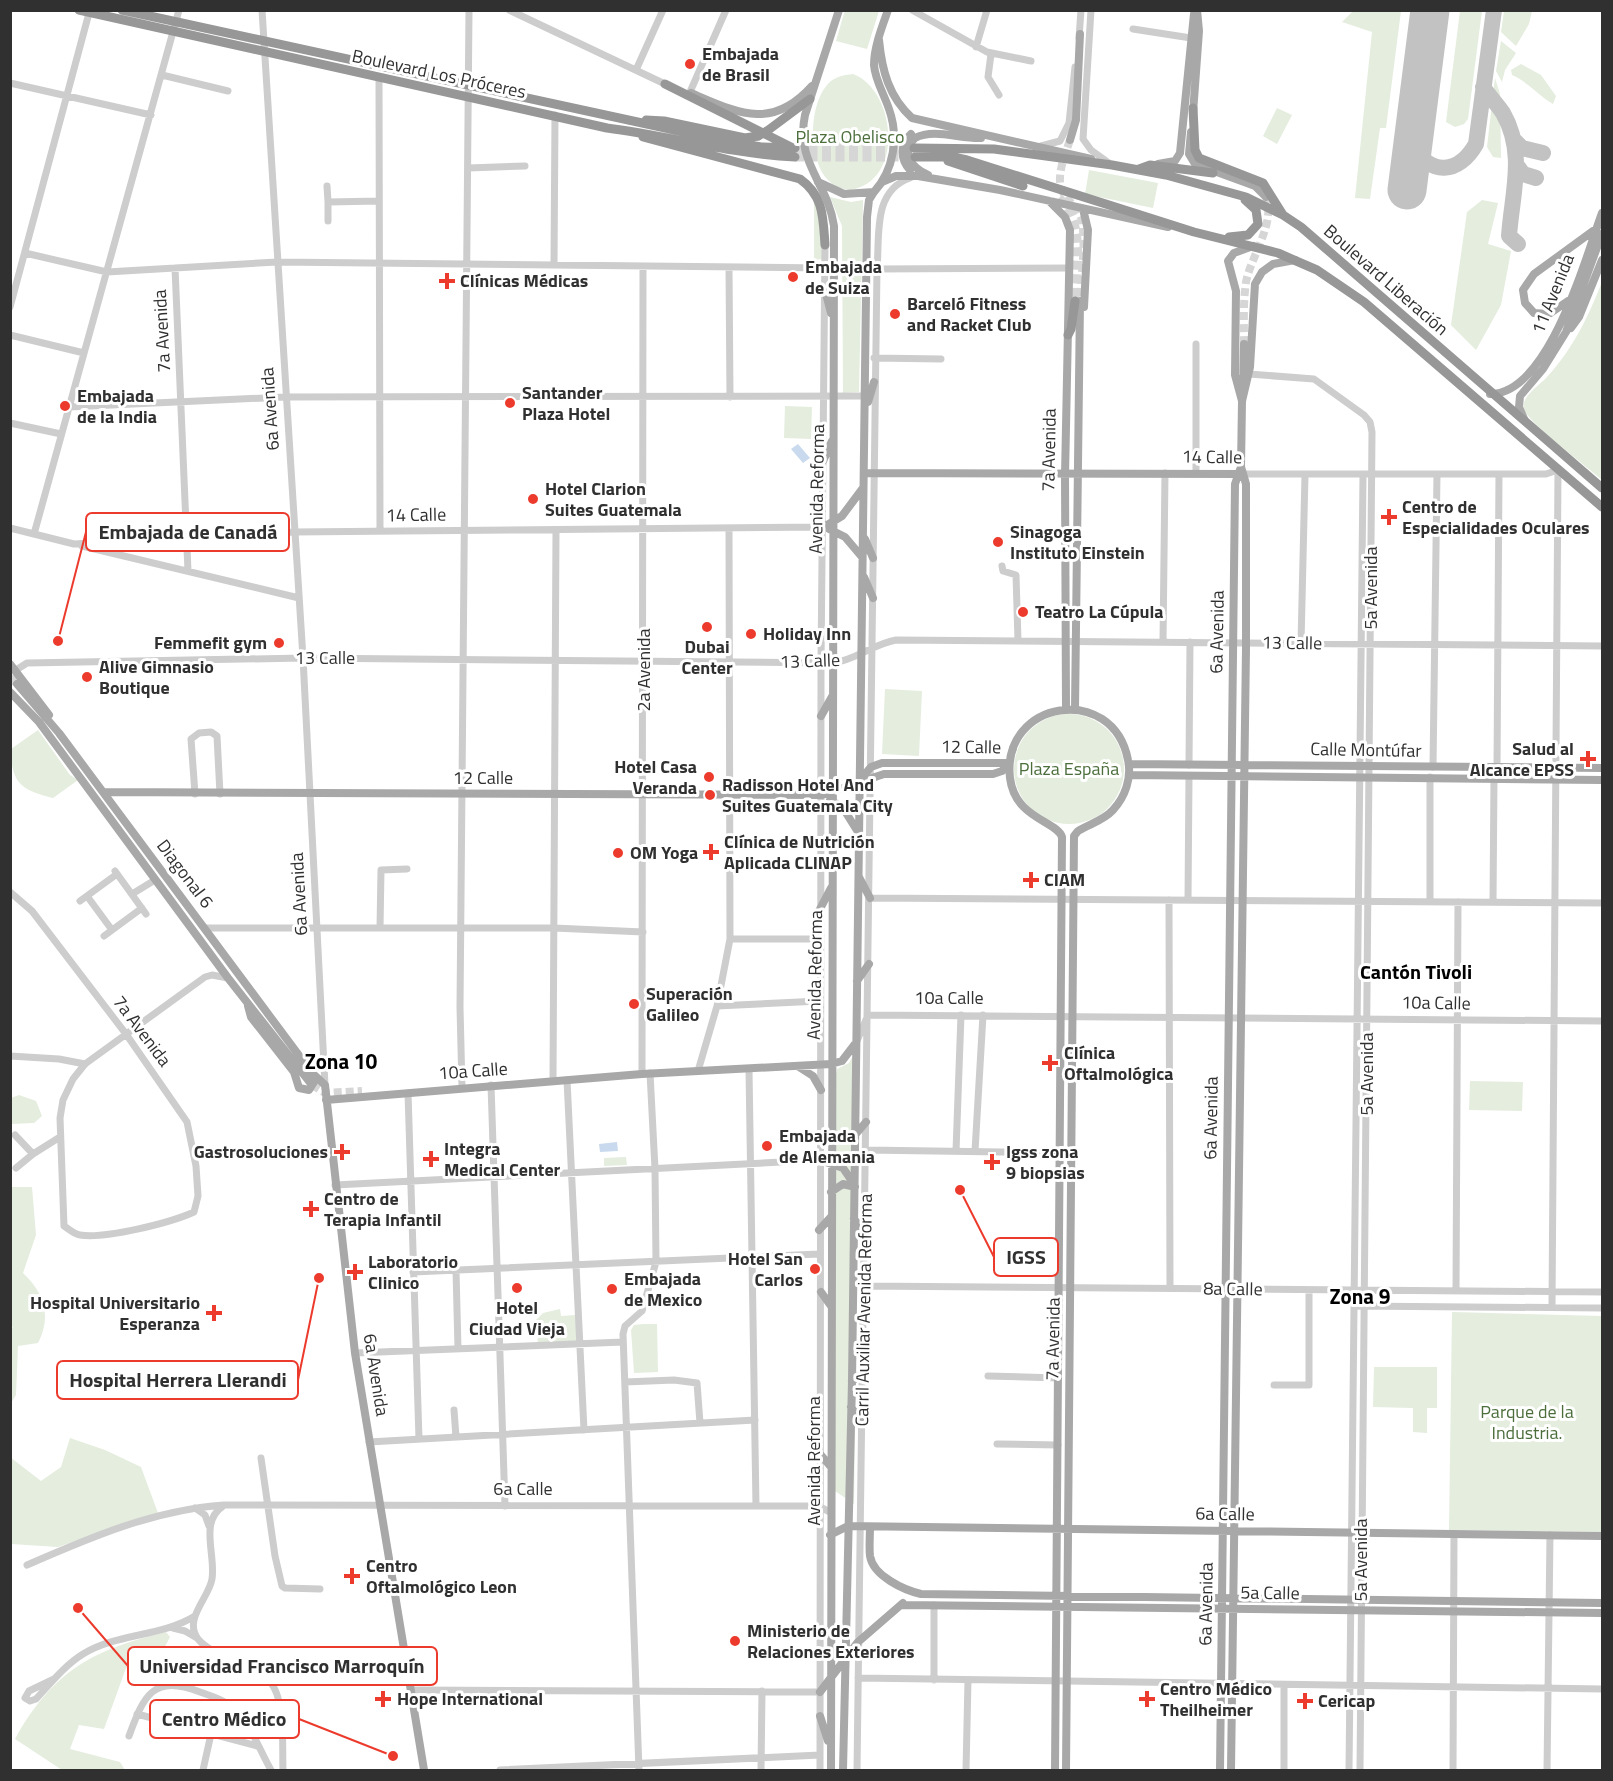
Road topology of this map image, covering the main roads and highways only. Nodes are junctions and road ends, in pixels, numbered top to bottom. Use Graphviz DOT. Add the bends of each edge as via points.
graph roads {
  1 [pos="122,10"];
  2 [pos="839,10"];
  3 [pos="888,10"];
  4 [pos="1196,10"];
  5 [pos="84,12"];
  6 [pos="175,28"];
  7 [pos="1080,34"];
  8 [pos="879,40"];
  9 [pos="815,82"];
  10 [pos="665,84"];
  11 [pos="810,99"];
  12 [pos="1194,108"];
  13 [pos="638,121"];
  14 [pos="607,128"];
  15 [pos="934,134"];
  16 [pos="993,138"];
  17 [pos="1070,140"];
  18 [pos="794,151"];
  19 [pos="941,157"];
  20 [pos="1112,165"];
  21 [pos="1150,165"];
  22 [pos="1137,169"];
  23 [pos="1213,172"];
  24 [pos="917,176"];
  25 [pos="939,179"];
  26 [pos="818,182"];
  27 [pos="882,182"];
  28 [pos="1226,190"];
  29 [pos="874,192"];
  30 [pos="1266,196"];
  31 [pos="1059,198"];
  32 [pos="828,201"];
  33 [pos="1048,201"];
  34 [pos="1083,209"];
  35 [pos="1602,213"];
  36 [pos="1283,215"];
  37 [pos="1593,231"];
  38 [pos="1194,232"];
  39 [pos="1602,234"];
  40 [pos="1220,238"];
  41 [pos="825,245"];
  42 [pos="1587,245"];
  43 [pos="1253,246"];
  44 [pos="1566,252"];
  45 [pos="1299,260"];
  46 [pos="1602,260"];
  47 [pos="825,290"];
  48 [pos="1571,299"];
  49 [pos="1077,301"];
  50 [pos="835,326"];
  51 [pos="1566,332"];
  52 [pos="1071,338"];
  53 [pos="1244,344"];
  54 [pos="874,382"];
  55 [pos="868,394"];
  56 [pos="1491,394"];
  57 [pos="1242,401"];
  58 [pos="1525,422"];
  59 [pos="834,436"];
  60 [pos="823,461"];
  61 [pos="1239,470"];
  62 [pos="873,472"];
  63 [pos="1065,472"];
  64 [pos="1076,472"];
  65 [pos="864,473"];
  66 [pos="863,487"];
  67 [pos="1602,488"];
  68 [pos="1602,507"];
  69 [pos="830,526"];
  70 [pos="863,536"];
  71 [pos="862,557"];
  72 [pos="873,558"];
  73 [pos="862,573"];
  74 [pos="873,598"];
  75 [pos="12,670"];
  76 [pos="10,692"];
  77 [pos="833,694"];
  78 [pos="1070,709"];
  79 [pos="821,716"];
  80 [pos="860,758"];
  81 [pos="1009,763"];
  82 [pos="1129,764"];
  83 [pos="1231,765"];
  84 [pos="1244,765"];
  85 [pos="872,767"];
  86 [pos="1602,768"];
  87 [pos="1129,775"];
  88 [pos="1231,776"];
  89 [pos="1244,776"];
  90 [pos="860,780"];
  91 [pos="1602,780"];
  92 [pos="104,792"];
  93 [pos="130,793"];
  94 [pos="833,797"];
  95 [pos="118,812"];
  96 [pos="119,831"];
  97 [pos="859,833"];
  98 [pos="858,874"];
  99 [pos="833,885"];
  100 [pos="870,898"];
  101 [pos="820,909"];
  102 [pos="868,964"];
  103 [pos="857,982"];
  104 [pos="248,1004"];
  105 [pos="856,1043"];
  106 [pos="831,1065"];
  107 [pos="799,1067"];
  108 [pos="312,1073"];
  109 [pos="312,1085"];
  110 [pos="325,1085"];
  111 [pos="439,1089"];
  112 [pos="821,1090"];
  113 [pos="362,1091"];
  114 [pos="326,1100"];
  115 [pos="866,1122"];
  116 [pos="855,1135"];
  117 [pos="820,1160"];
  118 [pos="830,1162"];
  119 [pos="855,1187"];
  120 [pos="831,1191"];
  121 [pos="831,1217"];
  122 [pos="854,1219"];
  123 [pos="819,1230"];
  124 [pos="865,1244"];
  125 [pos="820,1292"];
  126 [pos="831,1306"];
  127 [pos="863,1373"];
  128 [pos="852,1381"];
  129 [pos="851,1407"];
  130 [pos="862,1423"];
  131 [pos="820,1454"];
  132 [pos="831,1467"];
  133 [pos="830,1512"];
  134 [pos="848,1526"];
  135 [pos="870,1527"];
  136 [pos="1057,1529"];
  137 [pos="1068,1529"];
  138 [pos="1224,1531"];
  139 [pos="1234,1531"];
  140 [pos="830,1535"];
  141 [pos="1602,1536"];
  142 [pos="921,1594"];
  143 [pos="1058,1596"];
  144 [pos="1069,1596"];
  145 [pos="1222,1598"];
  146 [pos="1234,1598"];
  147 [pos="1602,1603"];
  148 [pos="901,1605"];
  149 [pos="1058,1607"];
  150 [pos="1069,1607"];
  151 [pos="1222,1609"];
  152 [pos="1234,1609"];
  153 [pos="1602,1613"];
  154 [pos="844,1660"];
  155 [pos="831,1676"];
  156 [pos="819,1692"];
  157 [pos="820,1716"];
  158 [pos="831,1749"];
  159 [pos="424,1770"];
  160 [pos="831,1770"];
  161 [pos="843,1770"];
  162 [pos="1055,1770"];
  163 [pos="1066,1770"];
  164 [pos="1220,1770"];
  165 [pos="1231,1770"];
  1 -- 6 [label="highway, Boulevard Los Próceres"];
  2 -- 9 [label="main road"];
  3 -- 8 [label="main road"];
  4 -- 12 [label="main road" via="1199,31"];
  4 -- 21 [label="main road" via="1179,155 1173,162"];
  5 -- 6 [label="highway, Boulevard Los Próceres"];
  6 -- 13 [label="highway, Boulevard Los Próceres"];
  6 -- 14 [label="highway, Boulevard Los Próceres" via="264,53"];
  7 -- 17 [label="main road" via="1076,120"];
  8 -- 16 [label="main road, Boulevard Liberación" via="888,84 912,118"];
  8 -- 27 [label="main road" via="874,67 890,111 894,139 892,158"];
  9 -- 10 [label="main road" via="787,107 755,115 732,111"];
  9 -- 11 [label="main road"];
  10 -- 18 [label="highway"];
  11 -- 13 [label="highway, bridge" via="767,131 745,138 664,121"];
  11 -- 26 [label="main road" via="803,132 808,164"];
  12 -- 23 [label="main road" via="1190,157 1195,164"];
  12 -- 36 [label="highway" via="1195,150 1199,158 1263,183"];
  13 -- 18 [label="highway, Boulevard Los Próceres"];
  14 -- 18 [label="highway, Boulevard Los Próceres" via="759,156"];
  14 -- 41 [label="highway" via="800,179 820,201"];
  15 -- 16 [label="main road"];
  15 -- 24 [label="main road" via="915,132 904,143 903,159"];
  15 -- 25 [label="main road" via="915,138 908,155 916,169"];
  16 -- 20 [label="main road, Boulevard Liberación"];
  19 -- 20 [label="highway, Boulevard Liberación" via="915,152 970,147"];
  19 -- 31 [label="highway"];
  19 -- 38 [label="highway, Boulevard Liberación" via="978,164"];
  20 -- 22 [label="highway, Boulevard Liberación"];
  21 -- 22 [label="highway"];
  21 -- 23 [label="highway"];
  22 -- 28 [label="highway, Boulevard Liberación"];
  23 -- 30 [label="main road" via="1255,186"];
  24 -- 25 [label="main road, Boulevard Liberación"];
  24 -- 27 [label="main road, Boulevard Liberación" via="899,175"];
  25 -- 33 [label="main road, Boulevard Liberación"];
  26 -- 29 [label="main road" via="844,194"];
  26 -- 32 [label="main road, Avenida Reforma"];
  27 -- 29 [label="main road"];
  28 -- 36 [label="highway, Boulevard Liberación"];
  28 -- 40 [label="highway" via="1252,205 1258,221 1248,235"];
  29 -- 55 [label="main road" via="867,217"];
  32 -- 41 [label="main road"];
  32 -- 50 [label="main road, Avenida Reforma" via="834,226"];
  33 -- 34 [label="main road, Boulevard Liberación"];
  33 -- 52 [label="main road, 7a Avenida" via="1070,225"];
  34 -- 38 [label="main road, Boulevard Liberación"];
  34 -- 52 [label="main road, 7a Avenida" via="1088,230 1084,317 1082,329"];
  35 -- 48 [label="main road, 11 Avenida"];
  36 -- 56 [label="highway, Boulevard Liberación"];
  37 -- 44 [label="main road"];
  38 -- 40 [label="highway, Boulevard Liberación"];
  39 -- 51 [label="main road, 11 Avenida"];
  40 -- 43 [label="highway, Boulevard Liberación"];
  42 -- 44 [label="main road"];
  43 -- 45 [label="highway, Boulevard Liberación"];
  43 -- 57 [label="main road, 6a Avenida" via="1234,253 1228,261 1236,291 1235,375"];
  44 -- 48 [label="main road" via="1529,279 1523,297 1528,309 1541,314 1556,311"];
  45 -- 57 [label="main road, 6a Avenida" via="1277,262 1256,280 1249,374"];
  45 -- 68 [label="highway, Boulevard Liberación" via="1350,291"];
  46 -- 51 [label="main road" via="1578,317"];
  47 -- 50 [label="main road"];
  48 -- 56 [label="main road, 11 Avenida" via="1555,338 1526,376 1513,389"];
  49 -- 52 [label="highway"];
  49 -- 52 [label="main road, 7a Avenida" via="1077,326"];
  50 -- 59 [label="main road, Avenida Reforma"];
  51 -- 58 [label="main road, 11 Avenida" via="1520,396 1519,407"];
  52 -- 63 [label="main road, 7a Avenida"];
  52 -- 64 [label="main road, 7a Avenida"];
  53 -- 57 [label="main road"];
  54 -- 55 [label="main road, Avenida Reforma"];
  55 -- 65 [label="main road, Avenida Reforma"];
  56 -- 58 [label="highway, Boulevard Liberación"];
  57 -- 61 [label="main road, 6a Avenida"];
  58 -- 67 [label="highway, Boulevard Liberación"];
  59 -- 60 [label="main road"];
  59 -- 69 [label="main road, Avenida Reforma"];
  61 -- 64 [label="main road, 14 Calle" via="1196,474"];
  61 -- 83 [label="main road, 6a Avenida" via="1235,484"];
  61 -- 84 [label="main road, 6a Avenida" via="1246,484"];
  62 -- 63 [label="main road, 14 Calle"];
  62 -- 65 [label="main road, 14 Calle"];
  62 -- 66 [label="main road"];
  63 -- 64 [label="main road, 14 Calle"];
  63 -- 78 [label="main road, 7a Avenida"];
  64 -- 78 [label="main road, 7a Avenida" via="1076,641"];
  65 -- 66 [label="main road, Avenida Reforma"];
  66 -- 69 [label="main road" via="851,506"];
  66 -- 70 [label="main road, Avenida Reforma"];
  69 -- 71 [label="main road"];
  69 -- 77 [label="main road, Avenida Reforma"];
  70 -- 71 [label="main road, Avenida Reforma"];
  70 -- 72 [label="main road"];
  71 -- 73 [label="main road, Avenida Reforma"];
  73 -- 74 [label="main road"];
  73 -- 80 [label="main road, Avenida Reforma"];
  75 -- 92 [label="main road, Diagonal 6" via="54,720 59,733"];
  76 -- 96 [label="main road, Diagonal 6" via="40,723"];
  77 -- 79 [label="main road"];
  77 -- 94 [label="main road, Avenida Reforma"];
  78 -- 81 [label="main road" via="1050,712 1024,729"];
  78 -- 82 [label="main road" via="1096,715 1109,724 1123,742"];
  80 -- 85 [label="main road"];
  80 -- 90 [label="main road, Avenida Reforma"];
  81 -- 85 [label="main road, 12 Calle" via="882,763"];
  81 -- 90 [label="main road, 12 Calle" via="993,774 893,774"];
  81 -- 136 [label="main road, 7a Avenida" via="1010,780 1021,804 1033,817 1058,829 1062,837"];
  82 -- 83 [label="main road, Calle Montúfar"];
  82 -- 87 [label="main road"];
  83 -- 84 [label="main road, Calle Montúfar"];
  83 -- 88 [label="main road, 6a Avenida"];
  84 -- 86 [label="main road, Calle Montúfar"];
  84 -- 89 [label="main road, 6a Avenida"];
  85 -- 90 [label="main road, 12 Calle"];
  87 -- 88 [label="main road, Calle Montúfar"];
  87 -- 137 [label="main road, 7a Avenida" via="1122,798 1112,812 1074,836"];
  88 -- 89 [label="main road, Calle Montúfar"];
  88 -- 138 [label="main road, 6a Avenida"];
  89 -- 91 [label="main road, Calle Montúfar"];
  89 -- 139 [label="main road, 6a Avenida"];
  90 -- 94 [label="main road, 12 Calle"];
  90 -- 97 [label="main road, Avenida Reforma"];
  92 -- 93 [label="main road, 12 Calle"];
  92 -- 95 [label="main road, Diagonal 6"];
  93 -- 94 [label="main road, 12 Calle"];
  93 -- 95 [label="main road" via="118,800"];
  94 -- 97 [label="main road"];
  94 -- 99 [label="main road, Avenida Reforma"];
  95 -- 96 [label="main road"];
  95 -- 108 [label="main road, Diagonal 6"];
  96 -- 104 [label="main road, Diagonal 6"];
  97 -- 98 [label="main road, Avenida Reforma"];
  98 -- 100 [label="main road"];
  98 -- 103 [label="main road, Avenida Reforma"];
  99 -- 101 [label="main road"];
  99 -- 106 [label="main road, Avenida Reforma"];
  102 -- 103 [label="main road"];
  103 -- 105 [label="main road, Avenida Reforma"];
  104 -- 108 [label="main road" via="250,1017 294,1072 299,1088 313,1088"];
  104 -- 109 [label="main road"];
  105 -- 106 [label="main road" via="842,1061"];
  105 -- 116 [label="main road, Avenida Reforma"];
  106 -- 107 [label="main road, 10a Calle"];
  106 -- 118 [label="main road, Avenida Reforma"];
  107 -- 111 [label="main road, 10a Calle"];
  107 -- 112 [label="main road" via="813,1076"];
  108 -- 110 [label="main road, Diagonal 6"];
  110 -- 114 [label="main road, 6a Avenida"];
  111 -- 113 [label="main road"];
  111 -- 114 [label="main road, 10a Calle"];
  114 -- 159 [label="main road, 6a Avenida" via="355,1353"];
  115 -- 116 [label="main road"];
  116 -- 119 [label="main road, Avenida Reforma"];
  117 -- 118 [label="main road"];
  118 -- 119 [label="main road" via="847,1172"];
  118 -- 120 [label="main road, Avenida Reforma"];
  119 -- 120 [label="main road" via="843,1184"];
  119 -- 122 [label="main road, Avenida Reforma"];
  120 -- 121 [label="main road, Avenida Reforma"];
  121 -- 123 [label="main road"];
  121 -- 126 [label="main road, Avenida Reforma"];
  122 -- 124 [label="main road" via="864,1231"];
  122 -- 128 [label="main road, Avenida Reforma"];
  125 -- 126 [label="main road"];
  126 -- 132 [label="main road, Avenida Reforma"];
  127 -- 128 [label="main road"];
  128 -- 129 [label="main road, Avenida Reforma"];
  129 -- 130 [label="main road"];
  129 -- 134 [label="main road, Avenida Reforma"];
  131 -- 132 [label="main road"];
  132 -- 133 [label="main road, Avenida Reforma"];
  133 -- 134 [label="main road, 6a Calle"];
  133 -- 140 [label="main road, Avenida Reforma"];
  134 -- 135 [label="main road, 6a Calle"];
  134 -- 140 [label="main road"];
  134 -- 154 [label="main road, Avenida Reforma"];
  135 -- 136 [label="main road, 6a Calle"];
  135 -- 142 [label="main road, 5a Calle" via="873,1565 903,1588"];
  136 -- 137 [label="main road, 6a Calle"];
  136 -- 143 [label="main road, 7a Avenida"];
  137 -- 138 [label="main road, 6a Calle"];
  137 -- 144 [label="main road, 7a Avenida"];
  138 -- 139 [label="main road, 6a Calle"];
  138 -- 145 [label="main road, 6a Avenida"];
  139 -- 141 [label="main road, 6a Calle"];
  139 -- 146 [label="main road, 6a Avenida"];
  140 -- 155 [label="main road, Avenida Reforma"];
  142 -- 143 [label="main road, 5a Calle"];
  142 -- 148 [label="main road, 5a Calle"];
  143 -- 144 [label="main road, 5a Calle"];
  143 -- 149 [label="main road, 7a Avenida"];
  144 -- 145 [label="main road, 5a Calle"];
  144 -- 150 [label="main road, 7a Avenida"];
  145 -- 146 [label="main road, 5a Calle"];
  145 -- 151 [label="main road, 6a Avenida"];
  146 -- 147 [label="main road, 5a Calle"];
  146 -- 152 [label="main road, 6a Avenida"];
  148 -- 149 [label="main road, 5a Calle"];
  148 -- 154 [label="main road, 5a Calle" via="858,1642"];
  149 -- 150 [label="main road, 5a Calle"];
  149 -- 162 [label="main road, 7a Avenida"];
  150 -- 151 [label="main road, 5a Calle"];
  150 -- 163 [label="main road, 7a Avenida"];
  151 -- 152 [label="main road, 5a Calle"];
  151 -- 164 [label="main road, 6a Avenida"];
  152 -- 153 [label="main road, 5a Calle"];
  152 -- 165 [label="main road, 6a Avenida"];
  154 -- 155 [label="main road, 5a Calle"];
  154 -- 161 [label="main road, Avenida Reforma"];
  155 -- 156 [label="main road, 5a Calle"];
  155 -- 158 [label="main road, Avenida Reforma"];
  157 -- 158 [label="main road"];
  158 -- 160 [label="main road, Avenida Reforma"];
}
